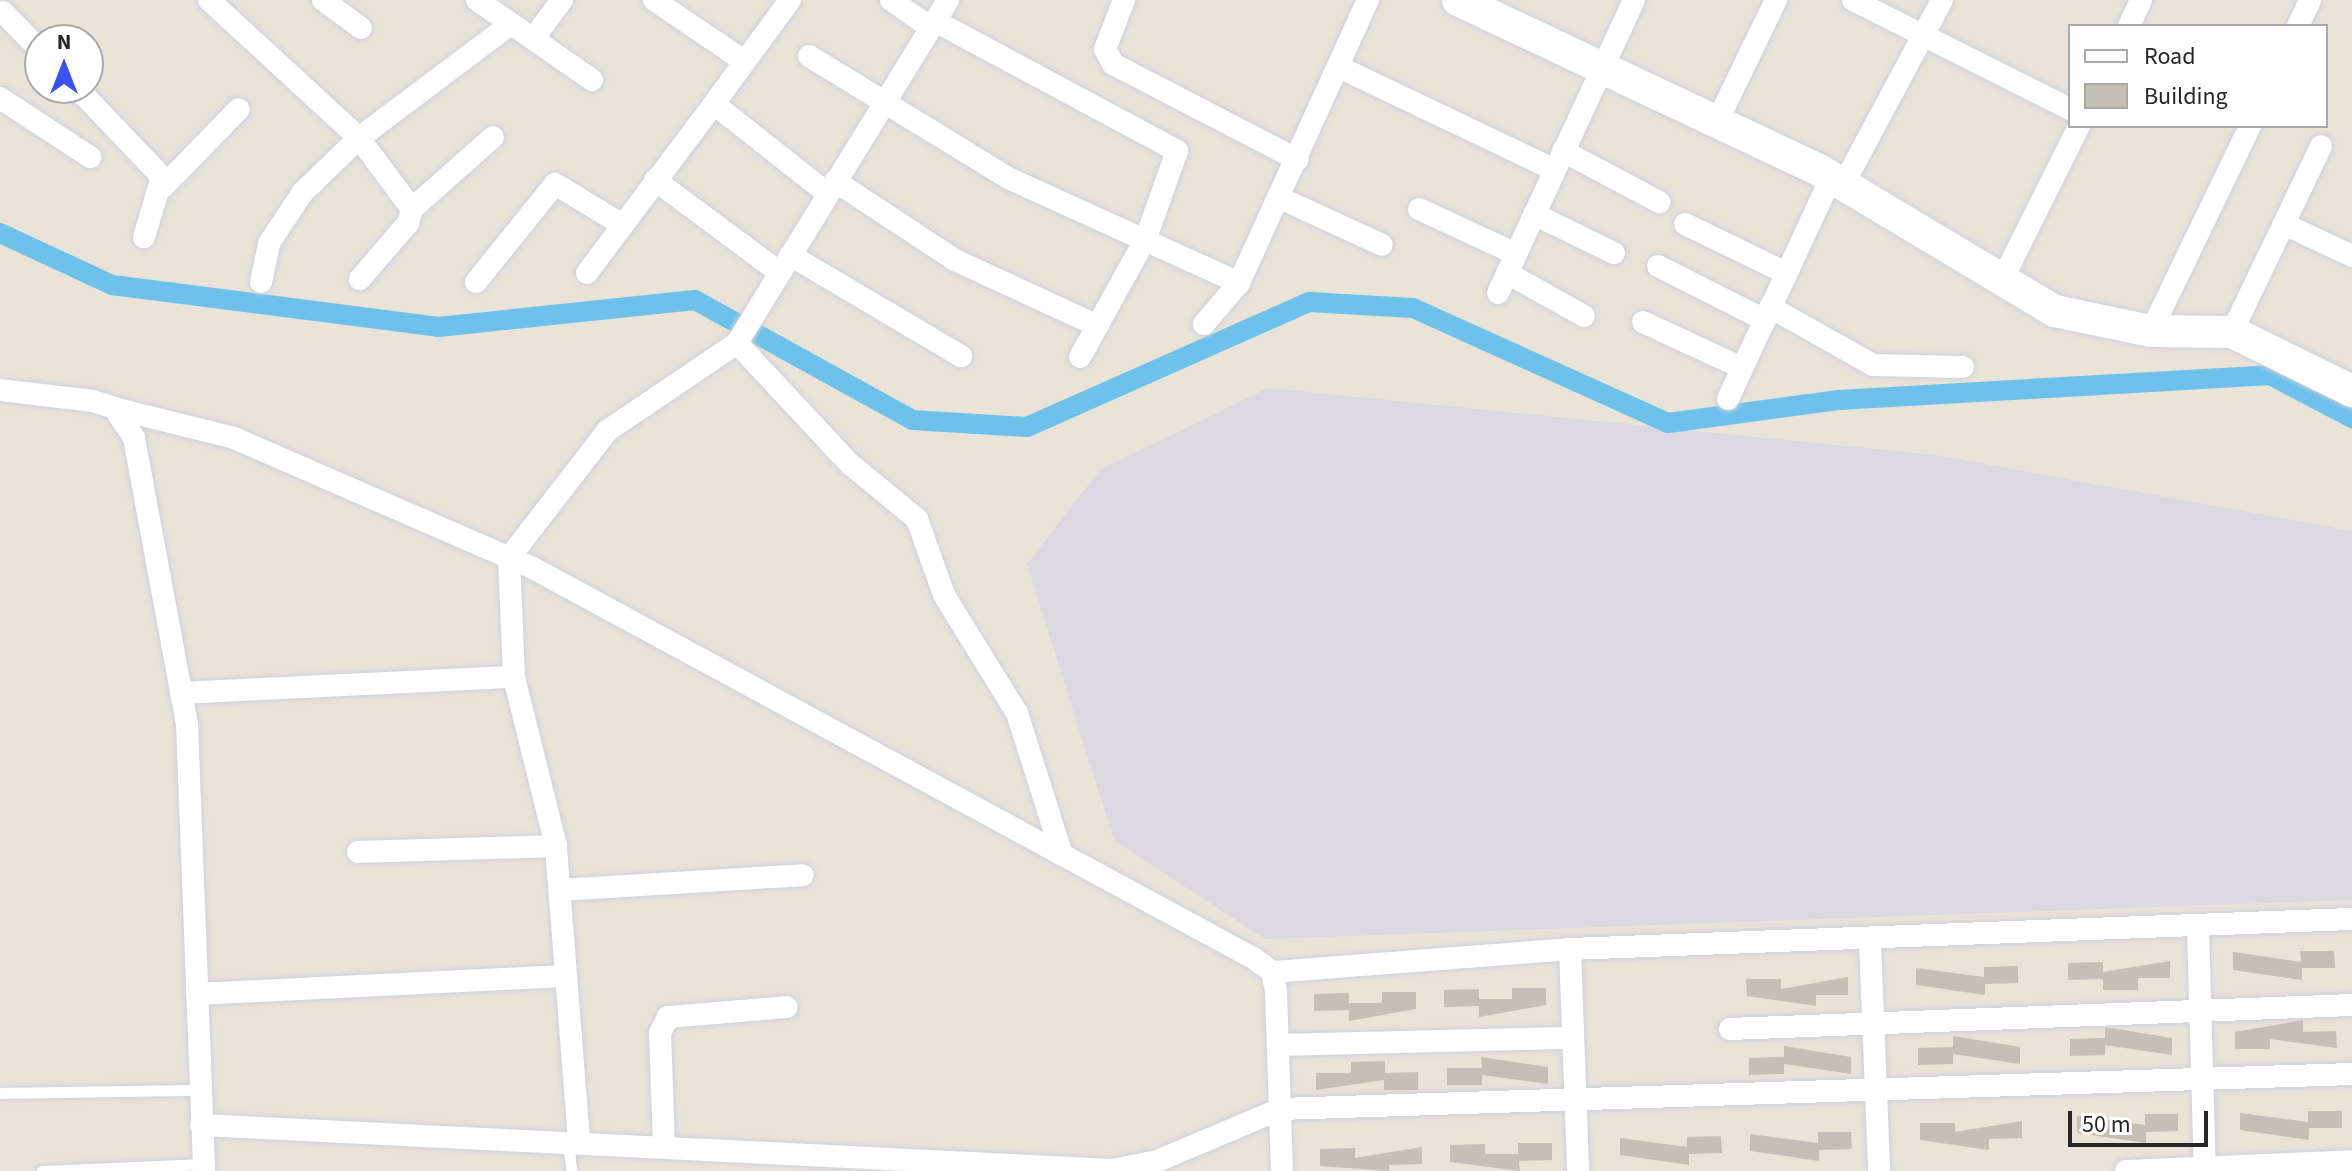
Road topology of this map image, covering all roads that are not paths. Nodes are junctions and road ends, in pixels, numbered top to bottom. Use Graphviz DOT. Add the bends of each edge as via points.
graph roads {
  1 [pos="209,0"];
  2 [pos="323,0"];
  3 [pos="477,0"];
  4 [pos="562,0"];
  5 [pos="654,0"];
  6 [pos="790,0"];
  7 [pos="891,0"];
  8 [pos="948,0"];
  9 [pos="1124,0"];
  10 [pos="1368,0"];
  11 [pos="1458,0"];
  12 [pos="1634,0"];
  13 [pos="1776,0"];
  14 [pos="1853,0"];
  15 [pos="1942,0"];
  16 [pos="2141,0"];
  17 [pos="2309,1"];
  18 [pos="6,10"];
  19 [pos="511,24"];
  20 [pos="933,24"];
  21 [pos="2130,24"];
  22 [pos="2299,24"];
  23 [pos="361,28"];
  24 [pos="24,31"];
  25 [pos="1923,34"];
  26 [pos="533,39"];
  27 [pos="809,56"];
  28 [pos="744,61"];
  29 [pos="1341,68"];
  30 [pos="1600,71"];
  31 [pos="592,80"];
  32 [pos="0,98"];
  33 [pos="93,104"];
  34 [pos="714,104"];
  35 [pos="884,104"];
  36 [pos="2068,108"];
  37 [pos="239,109"];
  38 [pos="1716,124"];
  39 [pos="2078,128"];
  40 [pos="2249,128"];
  41 [pos="493,137"];
  42 [pos="359,138"];
  43 [pos="2321,146"];
  44 [pos="90,157"];
  45 [pos="1298,160"];
  46 [pos="1559,161"];
  47 [pos="655,180"];
  48 [pos="1837,181"];
  49 [pos="164,186"];
  50 [pos="832,188"];
  51 [pos="1280,198"];
  52 [pos="1659,202"];
  53 [pos="412,209"];
  54 [pos="1419,209"];
  55 [pos="1534,214"];
  56 [pos="1685,224"];
  57 [pos="2284,224"];
  58 [pos="623,225"];
  59 [pos="144,237"];
  60 [pos="1146,238"];
  61 [pos="1382,245"];
  62 [pos="1614,253"];
  63 [pos="2352,256"];
  64 [pos="784,263"];
  65 [pos="1658,266"];
  66 [pos="587,273"];
  67 [pos="1507,273"];
  68 [pos="1786,273"];
  69 [pos="360,279"];
  70 [pos="2002,280"];
  71 [pos="261,282"];
  72 [pos="476,282"];
  73 [pos="1239,283"];
  74 [pos="1768,314"];
  75 [pos="1584,316"];
  76 [pos="1643,322"];
  77 [pos="1204,324"];
  78 [pos="1098,326"];
  79 [pos="2151,331"];
  80 [pos="2232,332"];
  81 [pos="739,338"];
  82 [pos="961,356"];
  83 [pos="1080,357"];
  84 [pos="1963,367"];
  85 [pos="1742,368"];
  86 [pos="2352,391"];
  87 [pos="2,392"];
  88 [pos="1728,399"];
  89 [pos="114,408"];
  90 [pos="509,558"];
  91 [pos="514,677"];
  92 [pos="181,693"];
  93 [pos="556,846"];
  94 [pos="358,852"];
  95 [pos="1062,855"];
  96 [pos="803,875"];
  97 [pos="560,890"];
  98 [pos="2352,919"];
  99 [pos="2198,927"];
  100 [pos="1870,942"];
  101 [pos="1570,949"];
  102 [pos="1272,972"];
  103 [pos="564,976"];
  104 [pos="197,994"];
  105 [pos="2352,1005"];
  106 [pos="787,1007"];
  107 [pos="2201,1011"];
  108 [pos="1873,1024"];
  109 [pos="1730,1029"];
  110 [pos="1573,1038"];
  111 [pos="1278,1045"];
  112 [pos="2352,1074"];
  113 [pos="2204,1078"];
  114 [pos="1876,1089"];
  115 [pos="200,1090"];
  116 [pos="2,1093"];
  117 [pos="1575,1099"];
  118 [pos="1280,1109"];
  119 [pos="201,1125"];
  120 [pos="574,1140"];
  121 [pos="664,1146"];
  122 [pos="2352,1161"];
  123 [pos="951,1166"];
  124 [pos="204,1168"];
  125 [pos="2205,1169"];
  126 [pos="42,1171"];
  127 [pos="571,1171"];
  128 [pos="1282,1171"];
  129 [pos="1578,1171"];
  130 [pos="1879,1171"];
  131 [pos="2126,1171"];
  1 -- 42 [label="street"];
  2 -- 23 [label="street"];
  3 -- 19 [label="street"];
  4 -- 26 [label="street"];
  5 -- 28 [label="street"];
  6 -- 28 [label="street"];
  7 -- 20 [label="street"];
  8 -- 20 [label="street"];
  9 -- 45 [label="street" via="1105,49 1113,64"];
  10 -- 29 [label="street"];
  11 -- 30 [label="street"];
  12 -- 30 [label="street"];
  13 -- 38 [label="street"];
  14 -- 25 [label="street"];
  15 -- 25 [label="street"];
  16 -- 21 [label="street"];
  17 -- 22 [label="street"];
  18 -- 24 [label="street"];
  19 -- 26 [label="street"];
  19 -- 42 [label="street"];
  20 -- 35 [label="street"];
  20 -- 60 [label="street" via="1003,64 1173,145 1177,158"];
  25 -- 36 [label="street"];
  25 -- 48 [label="street"];
  26 -- 31 [label="street"];
  27 -- 35 [label="street"];
  28 -- 34 [label="street"];
  29 -- 45 [label="street"];
  29 -- 46 [label="street"];
  30 -- 38 [label="street"];
  30 -- 46 [label="street"];
  32 -- 44 [label="street"];
  33 -- 49 [label="street" via="155,167"];
  34 -- 47 [label="street"];
  34 -- 50 [label="street"];
  35 -- 50 [label="street"];
  35 -- 60 [label="street" via="1008,178"];
  37 -- 49 [label="street"];
  38 -- 48 [label="street"];
  39 -- 70 [label="street"];
  40 -- 79 [label="street"];
  41 -- 53 [label="street"];
  42 -- 53 [label="street"];
  42 -- 71 [label="street" via="289,212 269,243"];
  43 -- 57 [label="street"];
  45 -- 51 [label="street"];
  46 -- 52 [label="street"];
  46 -- 55 [label="street"];
  47 -- 58 [label="street"];
  47 -- 64 [label="street"];
  48 -- 68 [label="street"];
  48 -- 70 [label="street"];
  49 -- 59 [label="street" via="144,220"];
  50 -- 64 [label="street"];
  50 -- 78 [label="street" via="955,260"];
  51 -- 61 [label="street"];
  51 -- 73 [label="street"];
  53 -- 69 [label="street" via="408,223"];
  54 -- 67 [label="street"];
  55 -- 62 [label="street"];
  55 -- 67 [label="street"];
  56 -- 68 [label="street"];
  57 -- 63 [label="street"];
  57 -- 80 [label="street"];
  58 -- 66 [label="street"];
  58 -- 72 [label="street" via="555,184"];
  60 -- 73 [label="street"];
  60 -- 78 [label="street"];
  64 -- 81 [label="street"];
  64 -- 82 [label="street"];
  65 -- 74 [label="street"];
  67 -- 75 [label="street"];
  68 -- 74 [label="street"];
  70 -- 79 [label="street" via="2055,311"];
  73 -- 77 [label="street"];
  74 -- 84 [label="street" via="1873,365"];
  74 -- 85 [label="street"];
  76 -- 85 [label="street"];
  78 -- 83 [label="street"];
  79 -- 80 [label="street"];
  80 -- 86 [label="street"];
  81 -- 90 [label="street" via="607,431"];
  81 -- 95 [label="street" via="850,464 917,519 944,595 1017,713"];
  85 -- 88 [label="street"];
  87 -- 89 [label="street" via="69,394"];
  89 -- 90 [label="street" via="234,438"];
  89 -- 92 [label="street" via="134,438"];
  90 -- 91 [label="street"];
  90 -- 95 [label="street"];
  91 -- 92 [label="street"];
  91 -- 93 [label="street"];
  92 -- 104 [label="street"];
  93 -- 94 [label="street"];
  93 -- 97 [label="street"];
  95 -- 102 [label="street"];
  96 -- 97 [label="street"];
  97 -- 103 [label="street"];
  98 -- 99 [label="street"];
  99 -- 100 [label="street"];
  99 -- 107 [label="street"];
  100 -- 101 [label="street"];
  100 -- 108 [label="street"];
  101 -- 102 [label="street"];
  101 -- 110 [label="street"];
  102 -- 111 [label="street"];
  103 -- 104 [label="street"];
  103 -- 120 [label="street"];
  104 -- 115 [label="street"];
  105 -- 107 [label="street"];
  106 -- 121 [label="street" via="668,1017 660,1033"];
  107 -- 108 [label="street"];
  107 -- 113 [label="street"];
  108 -- 109 [label="street"];
  108 -- 114 [label="street"];
  110 -- 111 [label="street"];
  110 -- 117 [label="street"];
  111 -- 118 [label="street"];
  112 -- 113 [label="street"];
  113 -- 114 [label="street"];
  113 -- 125 [label="street"];
  114 -- 117 [label="street"];
  114 -- 130 [label="street"];
  115 -- 116 [label="lane"];
  115 -- 119 [label="street"];
  117 -- 118 [label="street"];
  117 -- 129 [label="street"];
  118 -- 123 [label="street" via="1131,1169"];
  118 -- 128 [label="street"];
  119 -- 120 [label="street"];
  119 -- 124 [label="street"];
  120 -- 121 [label="street"];
  120 -- 127 [label="lane"];
  121 -- 123 [label="street"];
  122 -- 125 [label="street"];
  124 -- 126 [label="lane"];
  125 -- 131 [label="street"];
}
